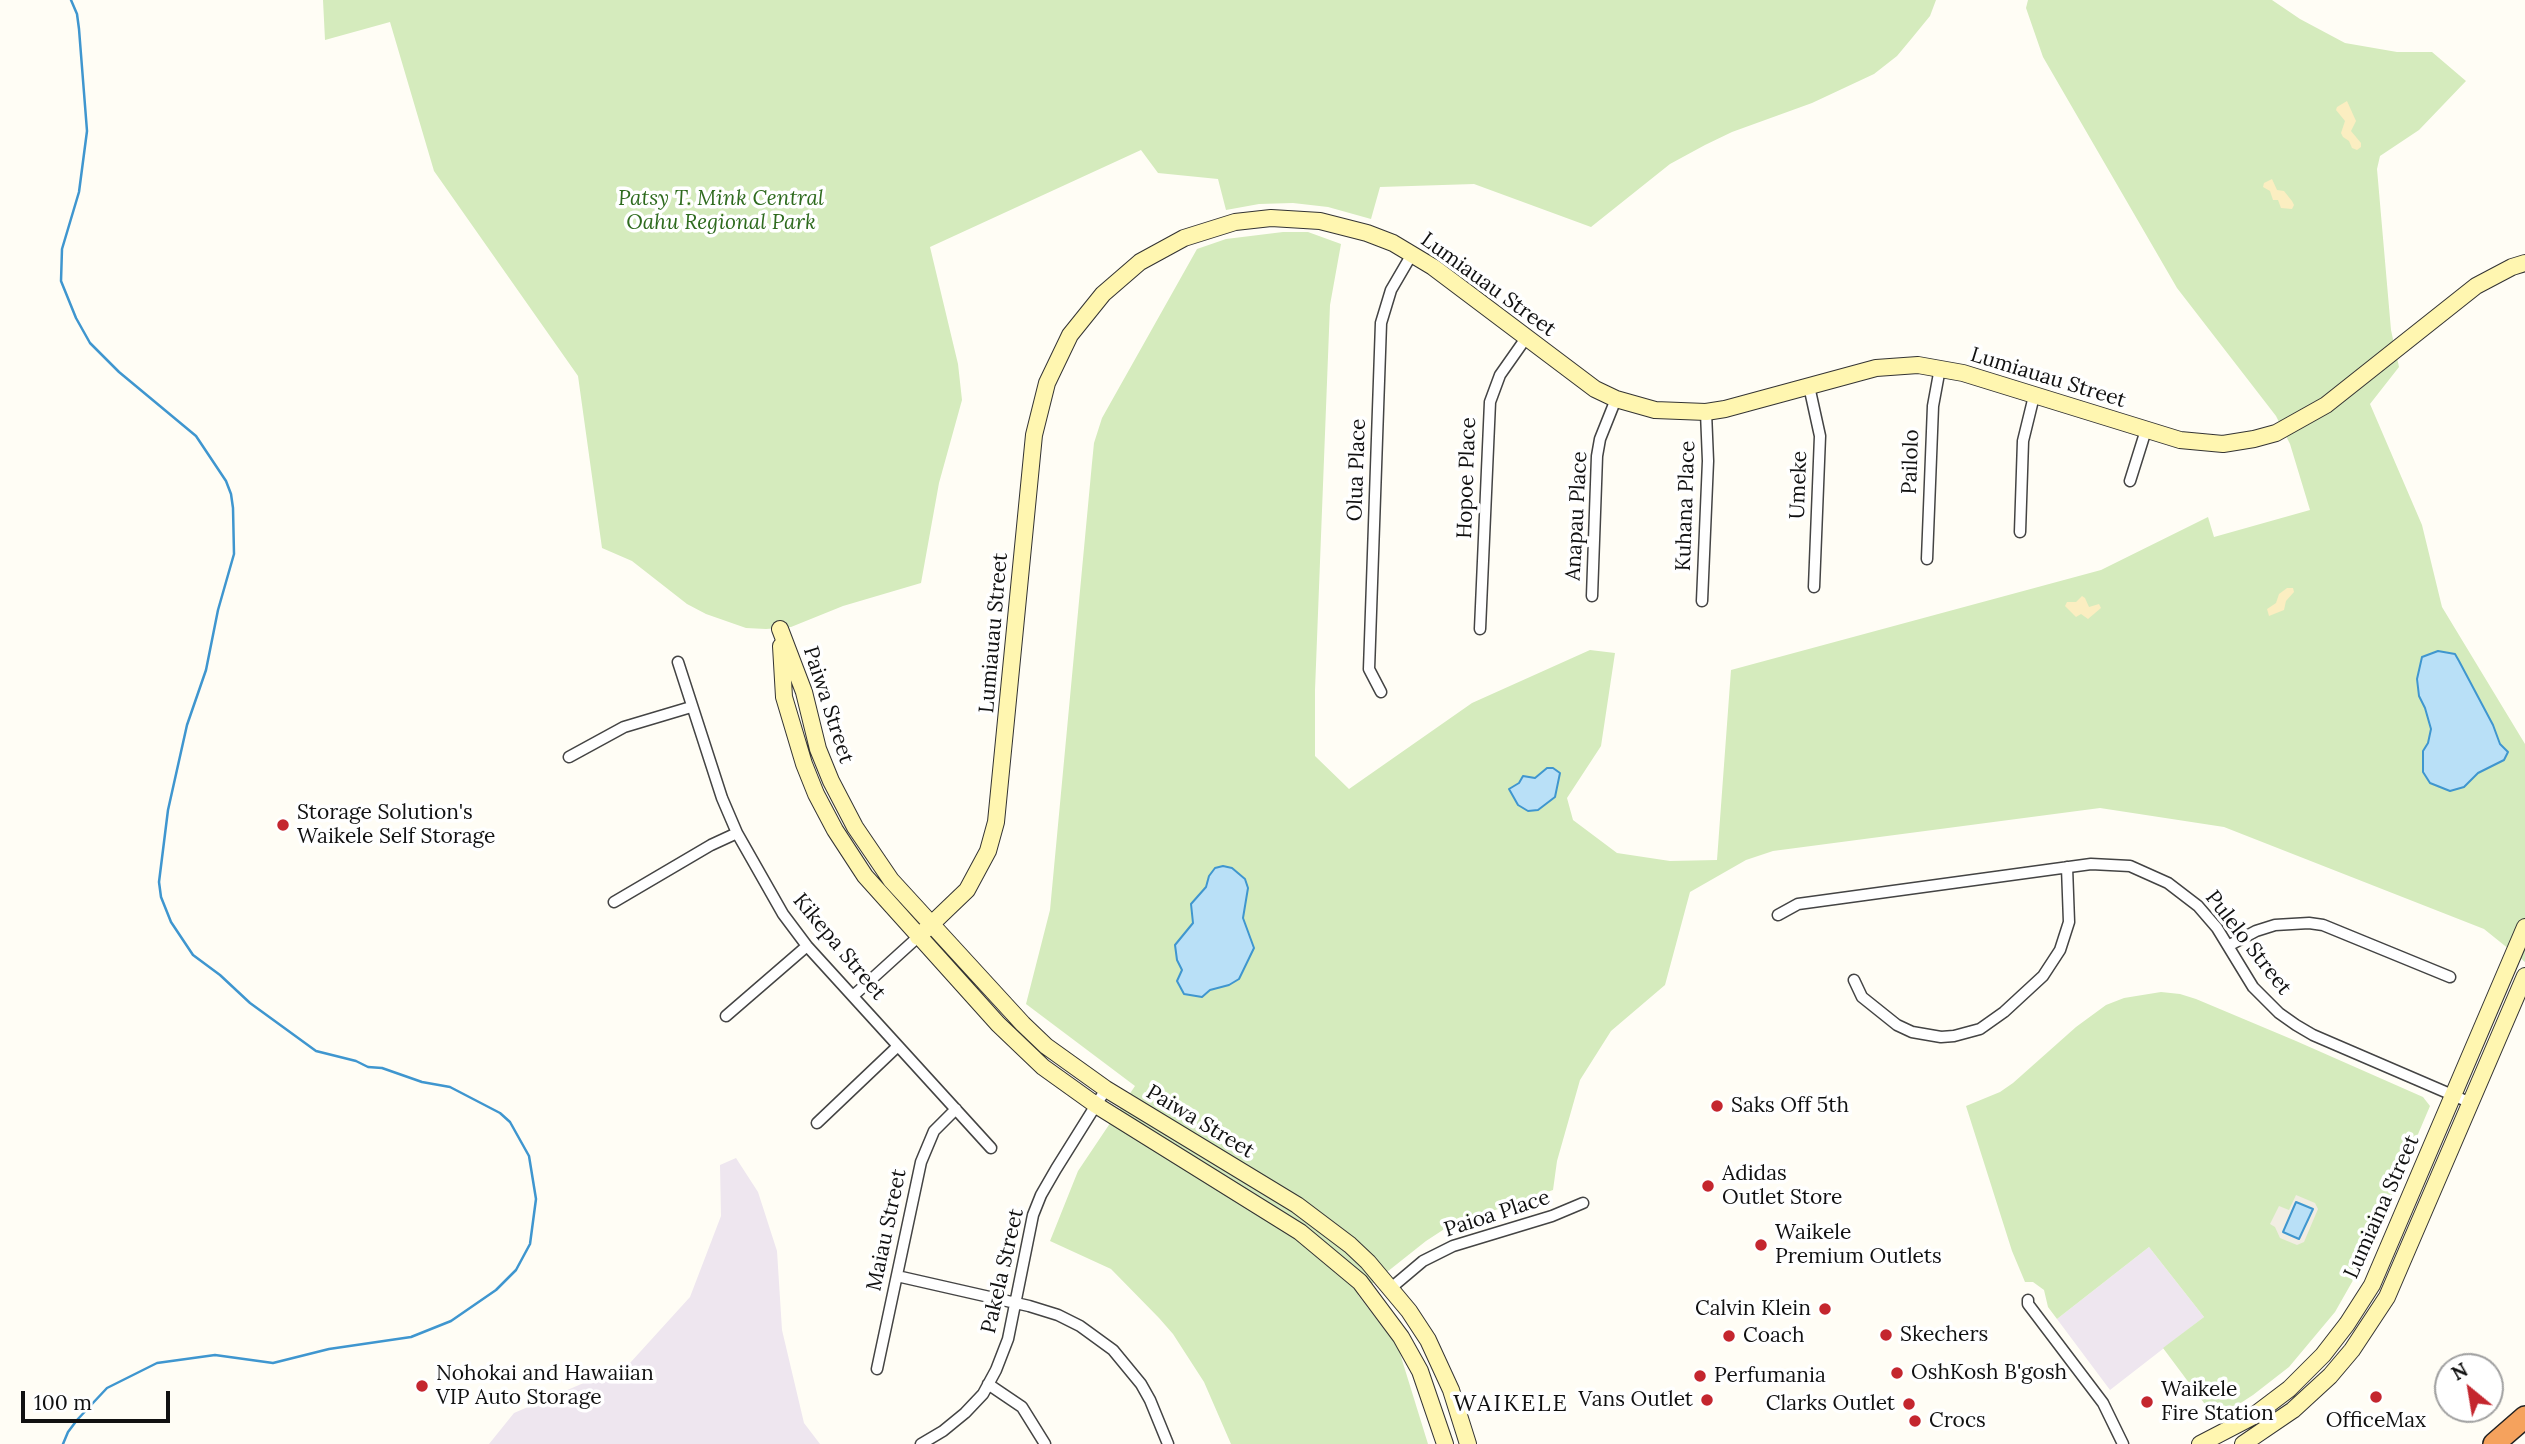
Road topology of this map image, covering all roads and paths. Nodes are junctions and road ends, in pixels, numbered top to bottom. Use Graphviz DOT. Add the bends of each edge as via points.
graph roads {
  1 [pos="1412,254"];
  2 [pos="2525,263"];
  3 [pos="1526,338"];
  4 [pos="1940,368"];
  5 [pos="1808,386"];
  6 [pos="2034,396"];
  7 [pos="1616,399"];
  8 [pos="1706,412"];
  9 [pos="2146,430"];
  10 [pos="2130,481"];
  11 [pos="2020,532"];
  12 [pos="1927,559"];
  13 [pos="1814,587"];
  14 [pos="1592,596"];
  15 [pos="1702,601"];
  16 [pos="1480,629"];
  17 [pos="678,662"];
  18 [pos="1381,692"];
  19 [pos="691,707"];
  20 [pos="569,757"];
  21 [pos="737,833"];
  22 [pos="2067,867"];
  23 [pos="614,902"];
  24 [pos="1779,915"];
  25 [pos="932,925"];
  26 [pos="2525,927"];
  27 [pos="918,937"];
  28 [pos="807,946"];
  29 [pos="2228,946"];
  30 [pos="2525,976"];
  31 [pos="2450,978"];
  32 [pos="1854,981"];
  33 [pos="853,996"];
  34 [pos="726,1016"];
  35 [pos="898,1046"];
  36 [pos="1106,1089"];
  37 [pos="2454,1095"];
  38 [pos="2471,1103"];
  39 [pos="1096,1105"];
  40 [pos="956,1109"];
  41 [pos="817,1123"];
  42 [pos="991,1148"];
  43 [pos="1583,1203"];
  44 [pos="897,1276"];
  45 [pos="1360,1282"];
  46 [pos="1391,1287"];
  47 [pos="2028,1300"];
  48 [pos="1015,1303"];
  49 [pos="1386,1315"];
  50 [pos="877,1368"];
  51 [pos="988,1384"];
  52 [pos="2525,1417"];
  53 [pos="921,1444"];
  54 [pos="1045,1444"];
  55 [pos="1168,1444"];
  56 [pos="1445,1444"];
  57 [pos="1468,1444"];
  58 [pos="2123,1444"];
  59 [pos="2200,1444"];
  60 [pos="2243,1444"];
  61 [pos="2494,1444"];
  1 -- 3 [label="street, Lumiauau Street"];
  1 -- 18 [label="street, Olua Place" via="1391,290 1381,323 1369,668"];
  1 -- 25 [label="street, Lumiauau Street" via="1367,233 1320,221 1271,218 1235,222 1184,238 1140,262 1103,293 1070,335 1047,383 1034,435 996,822 979,872"];
  2 -- 9 [label="street, Lumiauau Street" via="2476,286 2348,389 2276,433 2223,444 2180,440"];
  3 -- 7 [label="street, Lumiauau Street" via="1580,379"];
  3 -- 16 [label="street, Hopoe Place" via="1500,375 1490,402"];
  4 -- 5 [label="street, Lumiauau Street" via="1893,366"];
  4 -- 6 [label="street, Lumiauau Street"];
  4 -- 12 [label="street, Pailolo" via="1933,406"];
  5 -- 8 [label="street, Lumiauau Street"];
  5 -- 13 [label="street, Umeke" via="1820,436"];
  6 -- 9 [label="street, Lumiauau Street"];
  6 -- 11 [label="street" via="2023,441"];
  7 -- 8 [label="street, Lumiauau Street" via="1656,410"];
  7 -- 14 [label="street, Anapau Place" via="1597,456"];
  8 -- 15 [label="street, Kuhana Place"];
  9 -- 10 [label="street"];
  17 -- 19 [label="street, Kikepa Street"];
  19 -- 20 [label="street" via="624,727"];
  19 -- 21 [label="street, Kikepa Street"];
  21 -- 23 [label="street"];
  21 -- 28 [label="street, Kikepa Street"];
  22 -- 24 [label="street, Pulelo Street" via="1798,904"];
  22 -- 29 [label="street, Pulelo Street" via="2113,864 2148,872 2198,906"];
  22 -- 32 [label="street" via="2069,922 2060,950 2043,976 1980,1029 1941,1037 1912,1032 1862,997"];
  25 -- 27 [label="street, Lumiauau Street"];
  25 -- 27 [label="street, Paiwa Street" via="891,880 839,798 818,749 804,692 780,629 784,697 816,794 864,876"];
  25 -- 36 [label="street, Paiwa Street" via="1031,1032"];
  26 -- 37 [label="street, Lumiaina Street"];
  27 -- 33 [label="street, Lumiauau Street"];
  27 -- 39 [label="street, Paiwa Street" via="1020,1047"];
  28 -- 33 [label="street, Kikepa Street"];
  28 -- 34 [label="street"];
  29 -- 31 [label="street" via="2275,925 2323,925"];
  29 -- 37 [label="street, Pulelo Street" via="2253,987 2296,1025"];
  30 -- 38 [label="street, Lumiaina Street"];
  33 -- 35 [label="street, Kikepa Street"];
  35 -- 40 [label="street, Kikepa Street"];
  35 -- 41 [label="street"];
  36 -- 39 [label="street, Pakela Street"];
  36 -- 46 [label="street, Paiwa Street" via="1297,1205 1350,1245"];
  37 -- 38 [label="street, Pulelo Street"];
  37 -- 59 [label="street, Lumiaina Street" via="2378,1273 2347,1324 2289,1389 2252,1417"];
  38 -- 60 [label="street, Lumiaina Street" via="2387,1297 2353,1350 2312,1394"];
  39 -- 45 [label="street, Paiwa Street" via="1300,1232"];
  39 -- 48 [label="street, Pakela Street" via="1041,1195"];
  40 -- 42 [label="street, Kikepa Street"];
  40 -- 44 [label="street, Maiau Street" via="934,1131 921,1162"];
  43 -- 46 [label="street, Paioa Place" via="1453,1246 1423,1261"];
  44 -- 48 [label="street"];
  44 -- 50 [label="street, Maiau Street"];
  45 -- 46 [label="street"];
  45 -- 49 [label="street, Paiwa Street"];
  46 -- 49 [label="street"];
  46 -- 57 [label="street, Paiwa Street" via="1442,1367"];
  47 -- 58 [label="street" via="2103,1403"];
  48 -- 51 [label="street, Pakela Street" via="1003,1354"];
  48 -- 55 [label="street" via="1058,1315 1112,1350 1141,1384"];
  49 -- 56 [label="street, Paiwa Street" via="1420,1371"];
  51 -- 53 [label="street, Pakela Street" via="965,1413"];
  51 -- 54 [label="street" via="1022,1408"];
  52 -- 61 [label="highway"];
}
